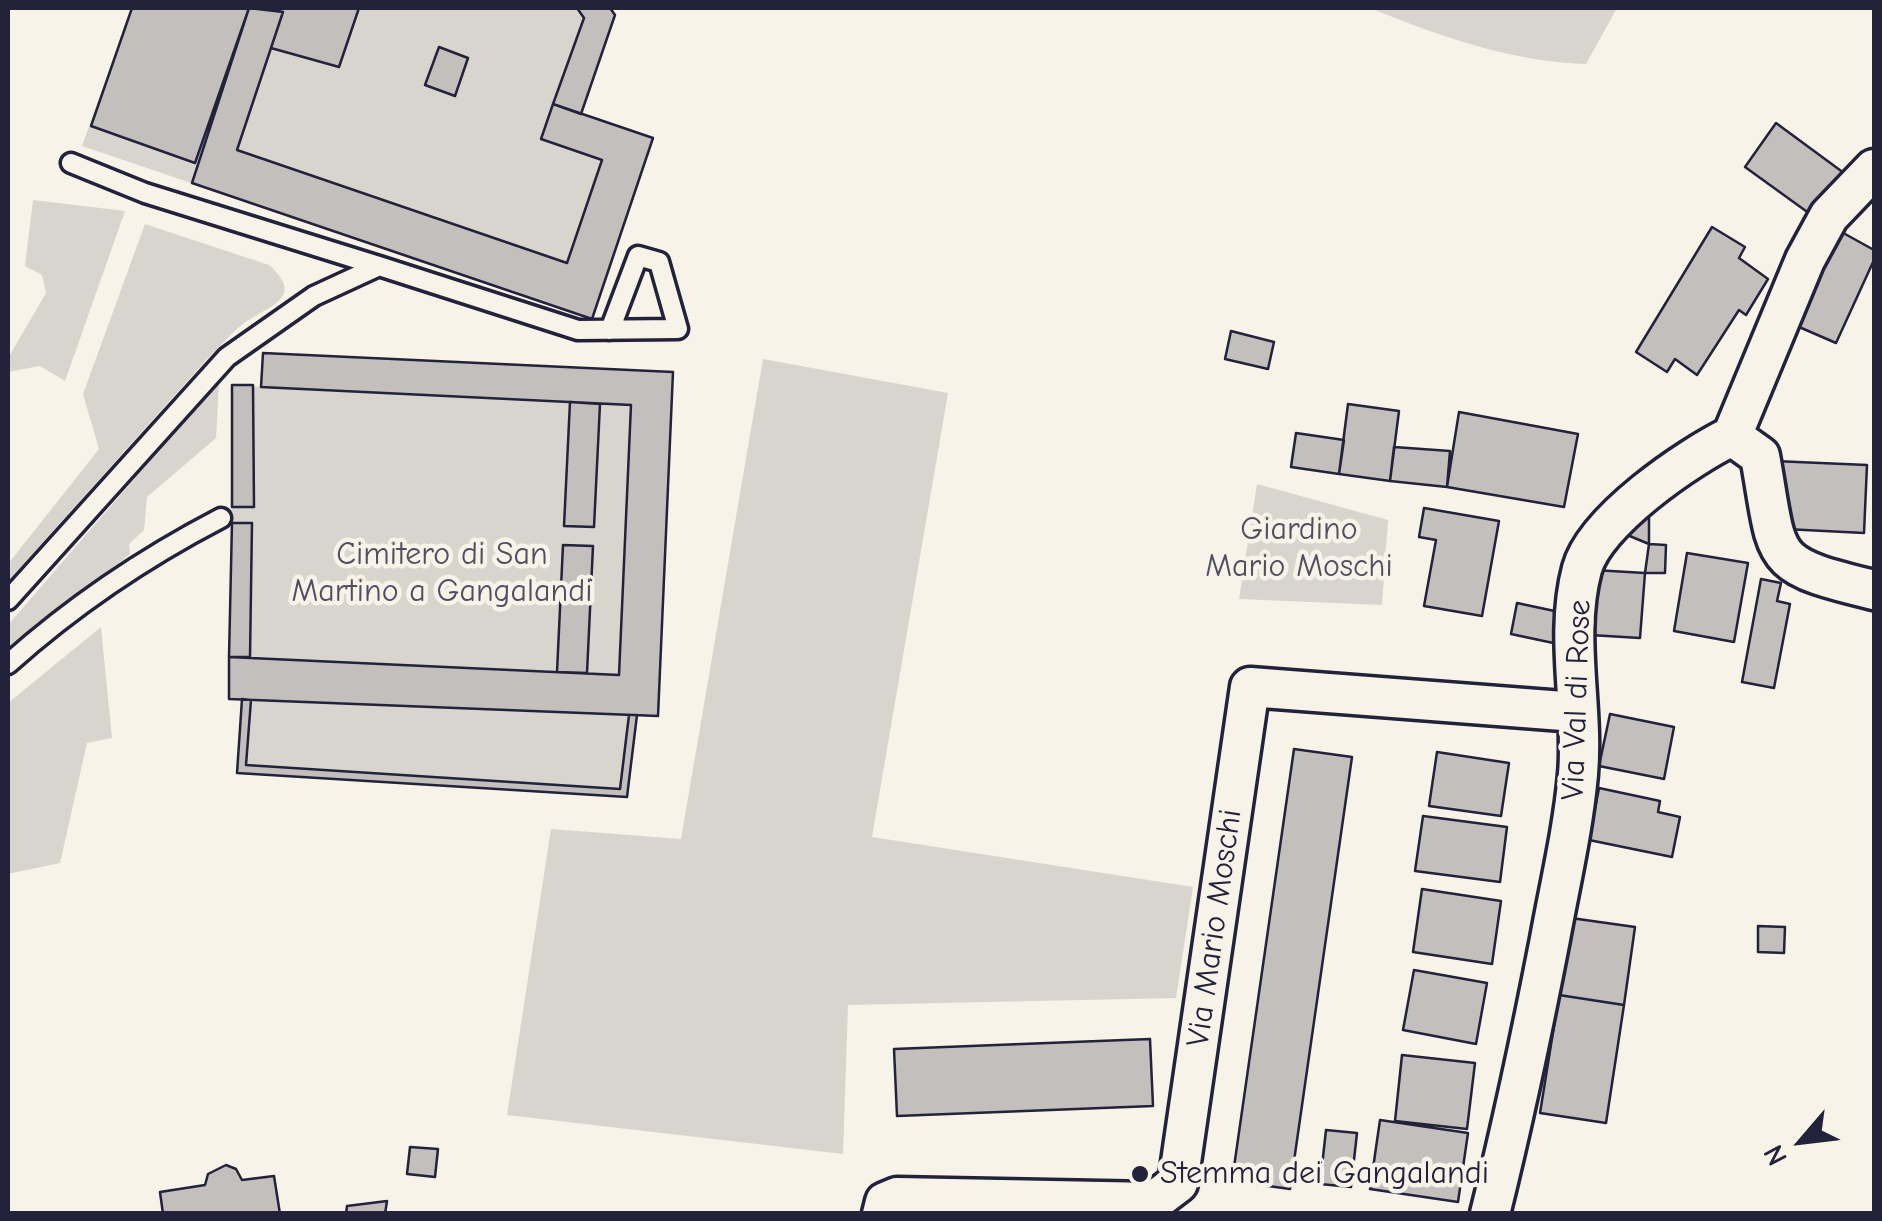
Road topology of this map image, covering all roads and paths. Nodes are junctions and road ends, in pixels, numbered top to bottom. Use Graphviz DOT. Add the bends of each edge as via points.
graph roads {
  1 [pos="71,163"];
  2 [pos="1874,169"];
  3 [pos="378,266"];
  4 [pos="610,330"];
  5 [pos="1732,436"];
  6 [pos="221,518"];
  7 [pos="1874,590"];
  8 [pos="8,600"];
  9 [pos="8,664"];
  10 [pos="1576,712"];
  11 [pos="882,1214"];
  12 [pos="1490,1214"];
  1 -- 3 [label="lane"];
  2 -- 5 [label="street" via="1829,216 1805,260"];
  3 -- 4 [label="lane" via="578,330"];
  3 -- 8 [label="lane" via="314,296 227,357"];
  4 -- 4 [label="lane" via="678,329 660,262 638,256"];
  5 -- 7 [label="street" via="1760,456 1776,547 1788,562"];
  5 -- 10 [label="street, Via Val di Rose" via="1695,454 1600,534 1582,568"];
  6 -- 9 [label="lane" via="143,558"];
  10 -- 11 [label="street, Via Mario Moschi" via="1250,688 1178,1182 1153,1202 896,1197 885,1202"];
  10 -- 12 [label="street, Via Val di Rose" via="1572,824 1526,1068"];
}
